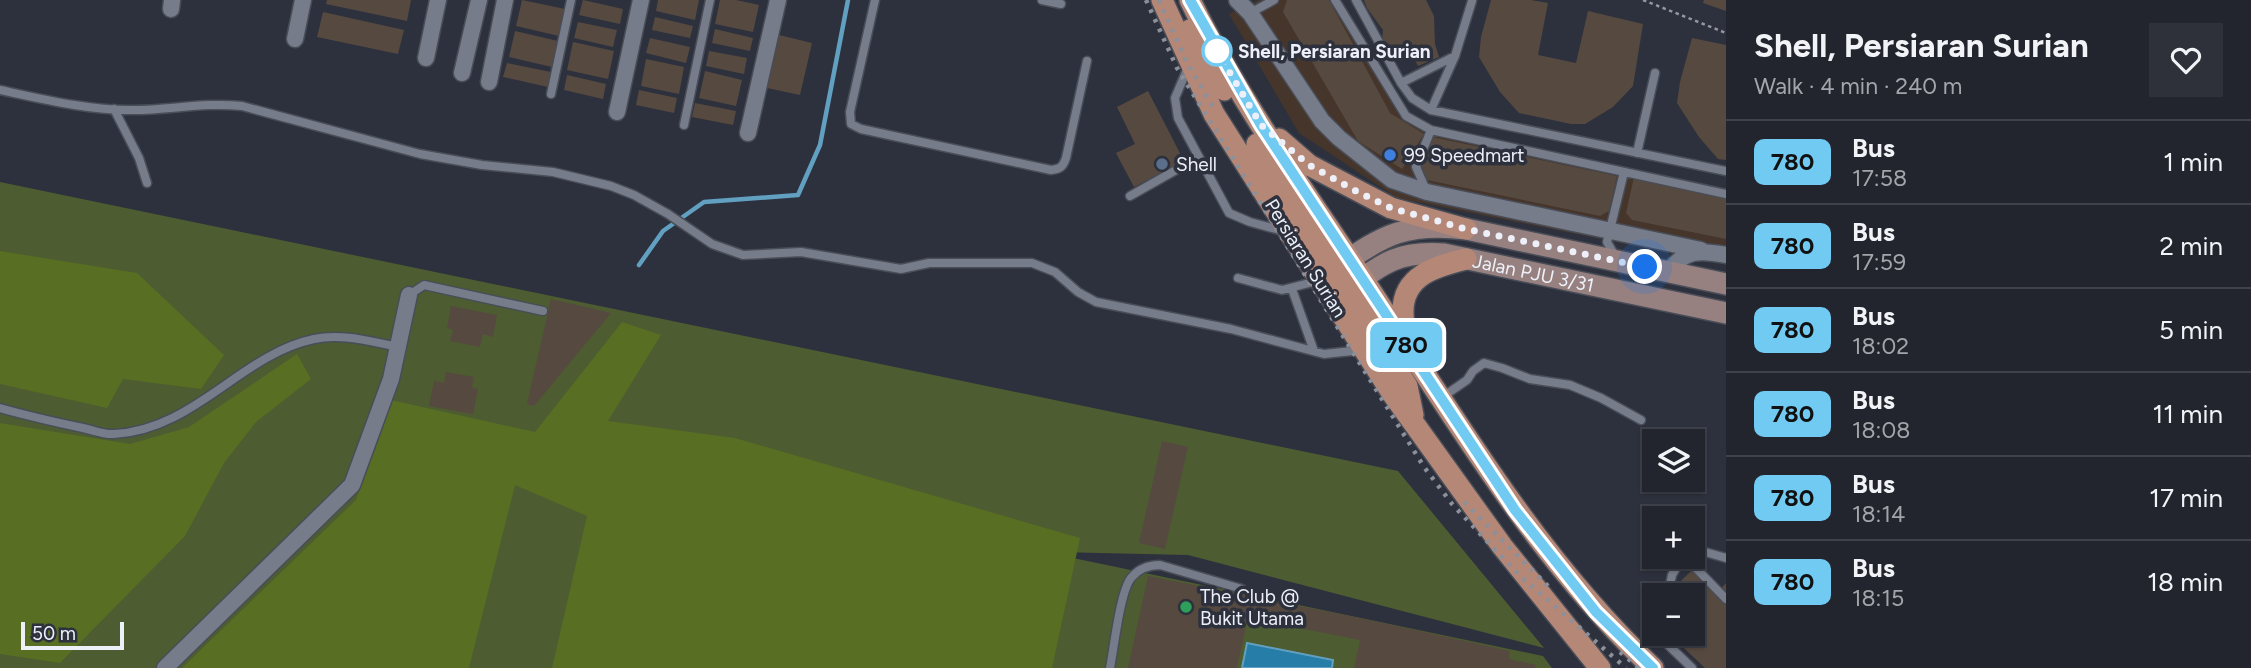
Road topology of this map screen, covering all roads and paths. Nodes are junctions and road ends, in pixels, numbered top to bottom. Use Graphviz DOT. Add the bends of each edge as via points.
graph roads {
  1 [pos="303,0"];
  2 [pos="438,0"];
  3 [pos="479,0"];
  4 [pos="505,0"];
  5 [pos="571,0"];
  6 [pos="641,0"];
  7 [pos="710,0"];
  8 [pos="778,0"];
  9 [pos="875,0"];
  10 [pos="1042,0"];
  11 [pos="1162,0"];
  12 [pos="1175,0"];
  13 [pos="1190,0"];
  14 [pos="1237,0"];
  15 [pos="1274,0"];
  16 [pos="1335,0"];
  17 [pos="1356,0"];
  18 [pos="1643,0"];
  19 [pos="1472,1"];
  20 [pos="1061,4"];
  21 [pos="1250,13"];
  22 [pos="1726,33"];
  23 [pos="295,39"];
  24 [pos="1455,56"];
  25 [pos="426,58"];
  26 [pos="1087,61"];
  27 [pos="1190,63"];
  28 [pos="462,73"];
  29 [pos="1655,73"];
  30 [pos="489,82"];
  31 [pos="1401,83"];
  32 [pos="0,90"];
  33 [pos="551,94"];
  34 [pos="114,109"];
  35 [pos="1431,110"];
  36 [pos="617,112"];
  37 [pos="684,125"];
  38 [pos="1261,125"];
  39 [pos="1431,130"];
  40 [pos="748,133"];
  41 [pos="1637,153"];
  42 [pos="1199,157"];
  43 [pos="1726,171"];
  44 [pos="1624,172"];
  45 [pos="147,183"];
  46 [pos="1427,192"];
  47 [pos="1726,194"];
  48 [pos="1130,196"];
  49 [pos="1466,229"];
  50 [pos="1609,230"];
  51 [pos="1290,232"];
  52 [pos="1701,250"];
  53 [pos="1726,255"];
  54 [pos="1466,259"];
  55 [pos="1622,262"];
  56 [pos="1335,270"];
  57 [pos="1668,272"];
  58 [pos="1238,278"];
  59 [pos="1355,284"];
  60 [pos="1726,284"];
  61 [pos="1292,291"];
  62 [pos="409,295"];
  63 [pos="543,311"];
  64 [pos="1726,313"];
  65 [pos="1408,347"];
  66 [pos="398,348"];
  67 [pos="1313,348"];
  68 [pos="1364,349"];
  69 [pos="1441,398"];
  70 [pos="0,408"];
  71 [pos="1642,420"];
  72 [pos="1414,421"];
  73 [pos="1705,552"];
  74 [pos="1726,558"];
  75 [pos="1697,569"];
  76 [pos="1242,589"];
  77 [pos="1726,599"];
  78 [pos="1669,646"];
  79 [pos="1596,666"];
  80 [pos="164,668"];
  81 [pos="1110,668"];
  82 [pos="1653,668"];
  83 [pos="1692,668"];
  1 -- 23 [label="street"];
  2 -- 25 [label="street"];
  3 -- 28 [label="street"];
  4 -- 30 [label="street"];
  5 -- 33 [label="lane"];
  6 -- 36 [label="street"];
  7 -- 37 [label="lane"];
  8 -- 40 [label="street"];
  9 -- 26 [label="lane" via="849,118 862,129 1058,170 1066,158"];
  10 -- 20 [label="lane"];
  11 -- 27 [label="main road, Persiaran Surian"];
  12 -- 56 [label="main road" via="1203,57"];
  13 -- 38 [label="main road, Persiaran Surian"];
  14 -- 21 [label="street"];
  15 -- 21 [label="lane"];
  16 -- 39 [label="lane" via="1406,116"];
  17 -- 31 [label="lane"];
  18 -- 22 [label="path"];
  19 -- 24 [label="lane"];
  21 -- 46 [label="street" via="1322,121 1392,180"];
  24 -- 31 [label="lane"];
  24 -- 35 [label="lane"];
  27 -- 42 [label="lane" via="1175,98 1178,118"];
  27 -- 51 [label="main road, Persiaran Surian" via="1214,114"];
  29 -- 41 [label="lane"];
  31 -- 35 [label="lane" via="1412,98"];
  32 -- 34 [label="lane"];
  34 -- 45 [label="lane"];
  34 -- 67 [label="lane" via="242,106 420,154 583,178 634,195 712,244 743,255 801,252 901,269 937,263 1032,263 1055,272 1096,302"];
  35 -- 41 [label="lane"];
  38 -- 49 [label="main road" via="1309,165 1356,191 1391,208"];
  38 -- 56 [label="main road, Persiaran Surian"];
  39 -- 44 [label="lane"];
  39 -- 46 [label="lane" via="1416,167"];
  41 -- 43 [label="lane"];
  42 -- 48 [label="lane"];
  42 -- 51 [label="lane" via="1229,213"];
  44 -- 47 [label="lane"];
  44 -- 50 [label="lane"];
  46 -- 50 [label="street"];
  49 -- 55 [label="street, Jalan PJU 3/31"];
  49 -- 56 [label="street, Jalan PJU 3/31" via="1425,226 1400,231 1374,242"];
  50 -- 52 [label="street"];
  50 -- 55 [label="lane" via="1607,242"];
  51 -- 56 [label="main road, Persiaran Surian"];
  52 -- 53 [label="street"];
  52 -- 57 [label="street" via="1677,260"];
  54 -- 59 [label="street, Jalan PJU 3/31" via="1444,254 1406,255 1390,260"];
  54 -- 64 [label="street, Jalan PJU 3/31"];
  54 -- 65 [label="main road" via="1433,267 1407,291 1402,311"];
  55 -- 57 [label="street, Jalan PJU 3/31"];
  56 -- 59 [label="main road"];
  56 -- 61 [label="lane"];
  56 -- 68 [label="main road, Persiaran Surian"];
  57 -- 60 [label="street, Jalan PJU 3/31"];
  58 -- 61 [label="lane"];
  59 -- 65 [label="main road, Persiaran Surian"];
  59 -- 72 [label="main road" via="1407,386"];
  61 -- 67 [label="lane"];
  62 -- 63 [label="lane" via="424,285"];
  62 -- 66 [label="street"];
  65 -- 69 [label="main road, Persiaran Surian"];
  66 -- 70 [label="lane" via="358,338 316,339 286,349 174,417 112,435"];
  66 -- 80 [label="street" via="352,485"];
  67 -- 68 [label="lane" via="1324,354"];
  68 -- 72 [label="main road, Persiaran Surian"];
  69 -- 71 [label="lane" via="1484,363 1530,379 1570,385"];
  69 -- 82 [label="main road, Persiaran Surian" via="1551,558 1596,612"];
  72 -- 79 [label="main road, Persiaran Surian" via="1502,546"];
  73 -- 74 [label="lane"];
  75 -- 77 [label="lane"];
  76 -- 81 [label="lane" via="1160,565 1141,569 1127,584"];
  78 -- 83 [label="lane"];
}
